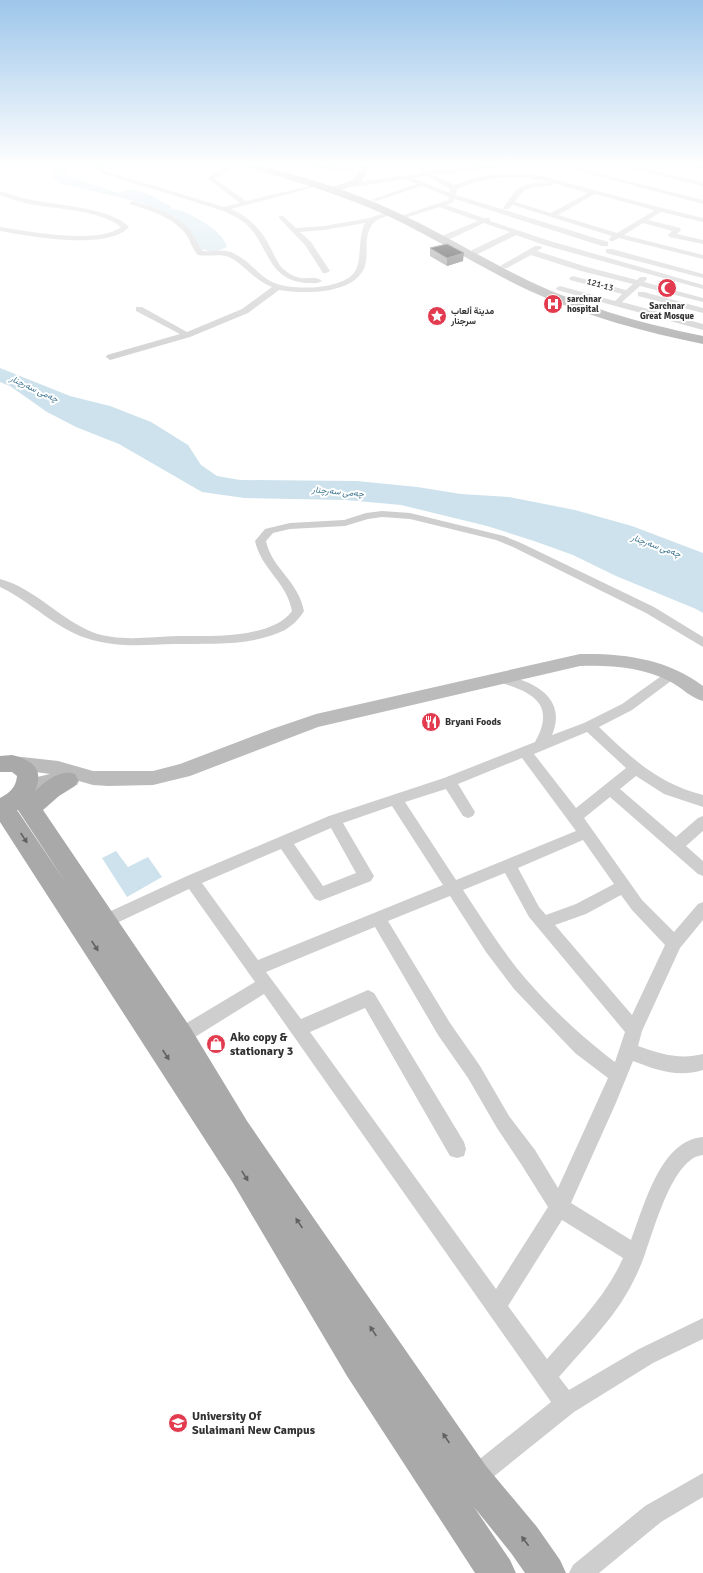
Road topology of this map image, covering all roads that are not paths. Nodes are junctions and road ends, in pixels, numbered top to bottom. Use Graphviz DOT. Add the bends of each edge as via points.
graph roads {
  1 [pos="64,237"];
  2 [pos="76,237"];
  3 [pos="190,237"];
  4 [pos="260,237"];
  5 [pos="302,237"];
  6 [pos="364,237"];
  7 [pos="440,237"];
  8 [pos="505,237"];
  9 [pos="577,237"];
  10 [pos="616,237"];
  11 [pos="624,237"];
  12 [pos="679,237"];
  13 [pos="447,238"];
  14 [pos="532,238"];
  15 [pos="703,242"];
  16 [pos="547,243"];
  17 [pos="602,248"];
  18 [pos="674,250"];
  19 [pos="476,252"];
  20 [pos="531,252"];
  21 [pos="703,257"];
  22 [pos="659,264"];
  23 [pos="362,266"];
  24 [pos="504,266"];
  25 [pos="584,268"];
  26 [pos="326,271"];
  27 [pos="651,273"];
  28 [pos="703,276"];
  29 [pos="573,278"];
  30 [pos="638,283"];
  31 [pos="278,287"];
  32 [pos="703,287"];
  33 [pos="558,290"];
  34 [pos="628,292"];
  35 [pos="703,300"];
  36 [pos="616,304"];
  37 [pos="139,309"];
  38 [pos="703,311"];
  39 [pos="703,327"];
  40 [pos="703,334"];
  41 [pos="187,335"];
  42 [pos="703,340"];
  43 [pos="110,357"];
  44 [pos="0,583"];
  45 [pos="703,643"];
  46 [pos="671,675"];
  47 [pos="499,678"];
  48 [pos="703,695"];
  49 [pos="589,726"];
  50 [pos="532,750"];
  51 [pos="4,762"];
  52 [pos="635,769"];
  53 [pos="93,778"];
  54 [pos="67,780"];
  55 [pos="449,782"];
  56 [pos="610,789"];
  57 [pos="395,799"];
  58 [pos="16,800"];
  59 [pos="703,801"];
  60 [pos="468,812"];
  61 [pos="576,817"];
  62 [pos="334,820"];
  63 [pos="703,822"];
  64 [pos="586,833"];
  65 [pos="284,841"];
  66 [pos="676,846"];
  67 [pos="509,865"];
  68 [pos="703,870"];
  69 [pos="192,881"];
  70 [pos="624,886"];
  71 [pos="453,888"];
  72 [pos="703,909"];
  73 [pos="378,918"];
  74 [pos="106,921"];
  75 [pos="543,922"];
  76 [pos="674,943"];
  77 [pos="255,969"];
  78 [pos="266,984"];
  79 [pos="298,1030"];
  80 [pos="634,1030"];
  81 [pos="181,1036"];
  82 [pos="628,1051"];
  83 [pos="703,1062"];
  84 [pos="618,1075"];
  85 [pos="703,1146"];
  86 [pos="457,1150"];
  87 [pos="559,1207"];
  88 [pos="635,1254"];
  89 [pos="496,1307"];
  90 [pos="703,1328"];
  91 [pos="546,1376"];
  92 [pos="566,1404"];
  93 [pos="474,1478"];
  94 [pos="703,1484"];
  95 [pos="497,1573"];
  96 [pos="548,1573"];
  97 [pos="581,1573"];
  1 -- 2 [label="street"];
  3 -- 31 [label="street" via="199,252 236,258 264,281"];
  4 -- 23 [label="street" via="283,274 300,280 333,278"];
  5 -- 26 [label="street"];
  6 -- 23 [label="street"];
  7 -- 42 [label="main road" via="513,278 550,295 622,321"];
  8 -- 19 [label="street"];
  9 -- 17 [label="street"];
  10 -- 17 [label="street"];
  11 -- 18 [label="street"];
  12 -- 15 [label="street"];
  13 -- 19 [label="main road"];
  14 -- 16 [label="street"];
  16 -- 17 [label="street"];
  16 -- 20 [label="street"];
  17 -- 22 [label="street"];
  17 -- 25 [label="street"];
  17 -- 27 [label="street"];
  18 -- 21 [label="street"];
  18 -- 22 [label="street"];
  19 -- 24 [label="main road"];
  20 -- 24 [label="street"];
  20 -- 25 [label="street"];
  22 -- 27 [label="street"];
  22 -- 28 [label="street"];
  23 -- 31 [label="street" via="355,277 334,286 307,290"];
  24 -- 33 [label="main road"];
  25 -- 29 [label="street"];
  25 -- 30 [label="street"];
  27 -- 30 [label="street"];
  27 -- 32 [label="street"];
  29 -- 33 [label="street"];
  29 -- 34 [label="street, 121-13"];
  30 -- 34 [label="street"];
  30 -- 35 [label="street"];
  31 -- 41 [label="street" via="245,310"];
  33 -- 36 [label="street"];
  33 -- 40 [label="main road" via="626,317"];
  34 -- 36 [label="street"];
  34 -- 38 [label="street, 121-13"];
  36 -- 39 [label="street"];
  37 -- 41 [label="street"];
  41 -- 43 [label="street"];
  44 -- 45 [label="street" via="79,631 100,638 130,641 254,636 286,624 298,611 297,599 263,552 260,541 265,534 290,526 345,523 366,516 400,515 517,545 650,610"];
  46 -- 47 [label="main road" via="621,661 588,660"];
  46 -- 48 [label="main road"];
  46 -- 49 [label="street" via="627,707"];
  47 -- 50 [label="street" via="529,686 548,705 548,728"];
  47 -- 53 [label="main road" via="316,721 168,775 138,780"];
  49 -- 50 [label="street"];
  49 -- 52 [label="street"];
  50 -- 55 [label="street"];
  50 -- 61 [label="street"];
  51 -- 53 [label="main road" via="58,768"];
  51 -- 58 [label="main road" via="25,769 29,780"];
  52 -- 56 [label="street"];
  52 -- 59 [label="street" via="664,788"];
  53 -- 54 [label="main road"];
  54 -- 58 [label="main road" via="47,793"];
  55 -- 57 [label="street"];
  55 -- 60 [label="street"];
  56 -- 61 [label="street"];
  56 -- 66 [label="street"];
  57 -- 62 [label="street"];
  57 -- 71 [label="street"];
  58 -- 74 [label="main road"];
  58 -- 95 [label="main road, one-way" via="359,1364"];
  61 -- 64 [label="street"];
  62 -- 65 [label="street"];
  62 -- 65 [label="street" via="366,876 320,894"];
  63 -- 66 [label="street"];
  64 -- 67 [label="street"];
  64 -- 70 [label="street"];
  65 -- 69 [label="street"];
  66 -- 68 [label="street"];
  67 -- 71 [label="street"];
  67 -- 75 [label="street" via="534,912"];
  69 -- 74 [label="street"];
  69 -- 77 [label="street"];
  70 -- 75 [label="street" via="581,909"];
  70 -- 76 [label="street" via="637,905"];
  71 -- 73 [label="street"];
  71 -- 84 [label="street" via="520,984 581,1047"];
  72 -- 76 [label="street"];
  73 -- 77 [label="street"];
  73 -- 87 [label="street" via="444,1029"];
  74 -- 81 [label="main road"];
  75 -- 80 [label="street"];
  76 -- 80 [label="street"];
  77 -- 78 [label="street"];
  78 -- 79 [label="street"];
  78 -- 81 [label="street"];
  79 -- 86 [label="street" via="368,998"];
  79 -- 89 [label="street"];
  80 -- 82 [label="street"];
  93 -- 81 [label="main road, one-way" via="237,1131"];
  82 -- 83 [label="street" via="675,1065 686,1066"];
  82 -- 84 [label="street"];
  84 -- 87 [label="street"];
  85 -- 88 [label="street" via="688,1150 678,1159 667,1176"];
  87 -- 88 [label="street"];
  87 -- 89 [label="street"];
  88 -- 91 [label="street" via="620,1286 604,1309"];
  89 -- 91 [label="street"];
  90 -- 92 [label="street" via="646,1356"];
  91 -- 92 [label="street"];
  92 -- 93 [label="street"];
  96 -- 93 [label="main road, one-way"];
  94 -- 97 [label="street" via="653,1514"];
}
